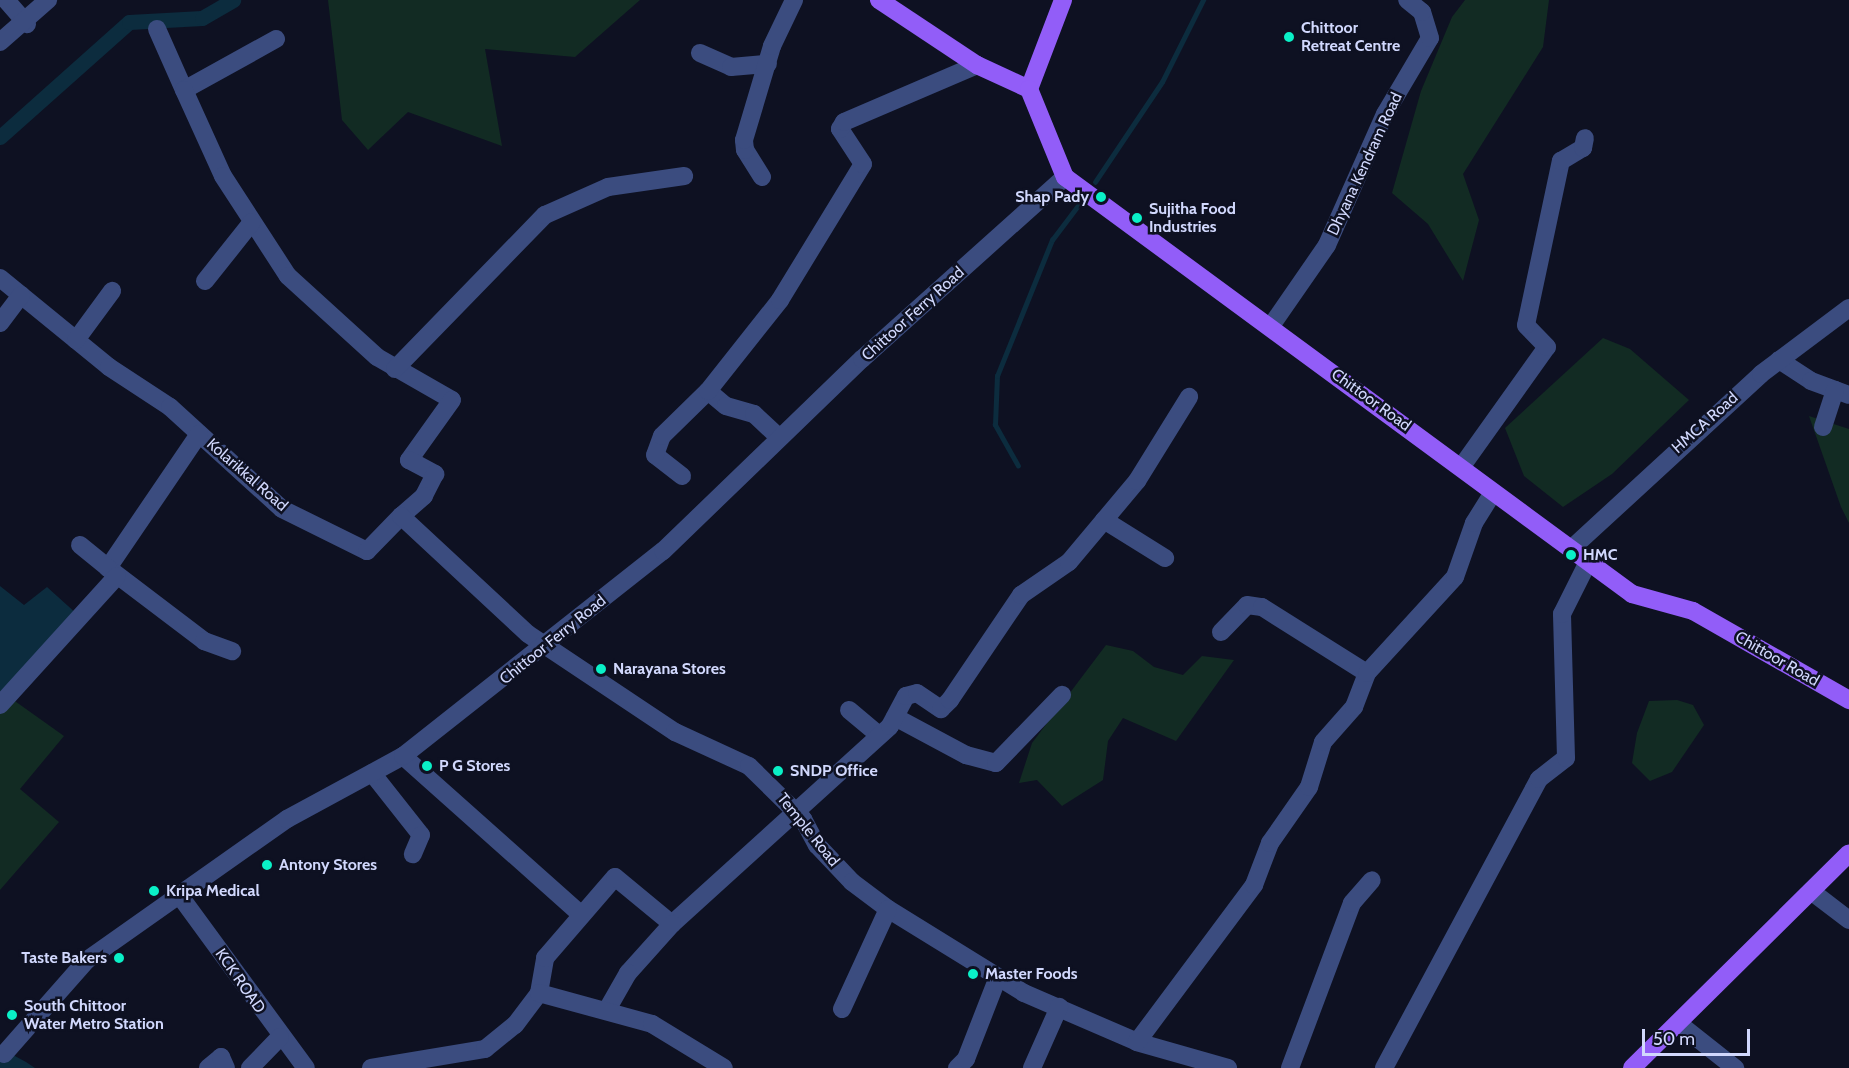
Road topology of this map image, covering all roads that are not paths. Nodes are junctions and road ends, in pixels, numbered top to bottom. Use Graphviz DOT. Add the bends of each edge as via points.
graph roads {
  1 [pos="6,0"];
  2 [pos="48,0"];
  3 [pos="794,0"];
  4 [pos="879,0"];
  5 [pos="1063,0"];
  6 [pos="1407,0"];
  7 [pos="27,24"];
  8 [pos="157,29"];
  9 [pos="276,39"];
  10 [pos="0,42"];
  11 [pos="700,53"];
  12 [pos="768,63"];
  13 [pos="977,65"];
  14 [pos="1029,89"];
  15 [pos="184,90"];
  16 [pos="1585,138"];
  17 [pos="684,176"];
  18 [pos="762,177"];
  19 [pos="1065,177"];
  20 [pos="252,222"];
  21 [pos="0,278"];
  22 [pos="205,281"];
  23 [pos="112,291"];
  24 [pos="21,295"];
  25 [pos="1849,308"];
  26 [pos="0,323"];
  27 [pos="1270,326"];
  28 [pos="76,340"];
  29 [pos="1779,360"];
  30 [pos="395,369"];
  31 [pos="708,391"];
  32 [pos="1842,392"];
  33 [pos="1189,397"];
  34 [pos="1823,428"];
  35 [pos="199,434"];
  36 [pos="780,438"];
  37 [pos="1462,466"];
  38 [pos="682,476"];
  39 [pos="1492,492"];
  40 [pos="401,516"];
  41 [pos="1104,520"];
  42 [pos="80,544"];
  43 [pos="1571,549"];
  44 [pos="1165,558"];
  45 [pos="1588,562"];
  46 [pos="113,572"];
  47 [pos="1221,632"];
  48 [pos="546,645"];
  49 [pos="232,651"];
  50 [pos="1367,673"];
  51 [pos="1062,694"];
  52 [pos="1849,700"];
  53 [pos="0,705"];
  54 [pos="849,710"];
  55 [pos="895,717"];
  56 [pos="879,734"];
  57 [pos="403,756"];
  58 [pos="372,773"];
  59 [pos="793,808"];
  60 [pos="1849,853"];
  61 [pos="413,854"];
  62 [pos="1372,880"];
  63 [pos="1811,891"];
  64 [pos="177,892"];
  65 [pos="888,909"];
  66 [pos="579,914"];
  67 [pos="1849,920"];
  68 [pos="672,924"];
  69 [pos="998,977"];
  70 [pos="539,993"];
  71 [pos="1059,1007"];
  72 [pos="608,1008"];
  73 [pos="842,1009"];
  74 [pos="1678,1023"];
  75 [pos="280,1037"];
  76 [pos="1137,1042"];
  77 [pos="4,1054"];
  78 [pos="208,1068"];
  79 [pos="226,1068"];
  80 [pos="250,1068"];
  81 [pos="306,1068"];
  82 [pos="371,1068"];
  83 [pos="724,1068"];
  84 [pos="957,1068"];
  85 [pos="1032,1068"];
  86 [pos="1228,1068"];
  87 [pos="1290,1068"];
  88 [pos="1384,1068"];
  89 [pos="1632,1068"];
  90 [pos="1736,1068"];
  1 -- 7 [label="street"];
  2 -- 7 [label="street"];
  3 -- 12 [label="street"];
  4 -- 13 [label="main road"];
  5 -- 14 [label="main road"];
  6 -- 27 [label="street, Dhyana Kendram Road" via="1422,12 1430,38 1385,114 1327,245"];
  7 -- 10 [label="street"];
  8 -- 15 [label="street"];
  9 -- 15 [label="street"];
  11 -- 12 [label="street" via="730,67"];
  12 -- 18 [label="street" via="744,140 745,150"];
  13 -- 14 [label="main road"];
  13 -- 31 [label="street" via="844,122 840,129 863,164 780,300"];
  14 -- 19 [label="main road"];
  15 -- 20 [label="street" via="223,176"];
  16 -- 37 [label="street" via="1583,148 1561,161 1526,325 1547,346"];
  17 -- 30 [label="street" via="608,187 545,215"];
  19 -- 27 [label="main road, Chittoor Road"];
  19 -- 36 [label="street, Chittoor Ferry Road"];
  20 -- 22 [label="street"];
  20 -- 30 [label="street" via="288,276"];
  21 -- 24 [label="street, Kolarikkal Road"];
  23 -- 28 [label="street"];
  24 -- 26 [label="street"];
  24 -- 28 [label="street, Kolarikkal Road"];
  25 -- 29 [label="street, HMCA Road"];
  27 -- 37 [label="main road, Chittoor Road"];
  28 -- 35 [label="street, Kolarikkal Road"];
  29 -- 32 [label="street"];
  29 -- 43 [label="street, HMCA Road"];
  30 -- 40 [label="street" via="452,400 409,460 435,474 424,496"];
  31 -- 36 [label="street" via="726,406 754,414"];
  31 -- 38 [label="street" via="662,436 655,455"];
  32 -- 34 [label="street"];
  33 -- 41 [label="street" via="1137,481"];
  35 -- 40 [label="street, Kolarikkal Road" via="282,508 367,551"];
  35 -- 46 [label="street"];
  36 -- 48 [label="street, Chittoor Ferry Road" via="663,551"];
  37 -- 39 [label="main road, Chittoor Road"];
  39 -- 43 [label="main road, Chittoor Road"];
  39 -- 50 [label="street" via="1474,523 1455,577"];
  40 -- 48 [label="street"];
  41 -- 44 [label="street"];
  41 -- 55 [label="street" via="1069,561 1021,594 950,700 940,709 917,693 906,696"];
  42 -- 46 [label="street"];
  43 -- 45 [label="main road, Chittoor Road"];
  45 -- 52 [label="main road, Chittoor Road" via="1632,594 1693,611"];
  45 -- 88 [label="street" via="1562,614 1566,758 1539,778"];
  46 -- 49 [label="street" via="204,641"];
  46 -- 53 [label="street"];
  47 -- 50 [label="street" via="1247,605 1262,607"];
  48 -- 57 [label="street, Chittoor Ferry Road"];
  48 -- 59 [label="street, Temple Road" via="675,732 749,766"];
  50 -- 76 [label="street" via="1354,707 1323,742 1310,787 1270,843 1254,885"];
  51 -- 55 [label="street" via="996,763 966,755"];
  54 -- 56 [label="street"];
  55 -- 56 [label="street"];
  56 -- 59 [label="street"];
  57 -- 58 [label="street, Chittoor Ferry Road"];
  57 -- 66 [label="street"];
  58 -- 61 [label="street" via="421,835"];
  58 -- 64 [label="street, Chittoor Ferry Road" via="287,819"];
  59 -- 65 [label="street, Temple Road" via="852,882"];
  59 -- 68 [label="street"];
  60 -- 63 [label="main road"];
  62 -- 87 [label="street" via="1352,903"];
  63 -- 67 [label="street"];
  63 -- 74 [label="main road"];
  64 -- 75 [label="street, KCK ROAD"];
  64 -- 77 [label="street, Chittoor Ferry Road" via="87,960"];
  65 -- 69 [label="street, Temple Road"];
  65 -- 73 [label="street"];
  66 -- 68 [label="street" via="615,876"];
  66 -- 70 [label="street" via="545,958"];
  68 -- 72 [label="street" via="628,973"];
  69 -- 71 [label="street, Temple Road"];
  69 -- 84 [label="street" via="966,1059"];
  70 -- 72 [label="street" via="576,1006"];
  70 -- 82 [label="street" via="515,1025 485,1049"];
  71 -- 76 [label="street, Temple Road"];
  71 -- 85 [label="street"];
  72 -- 83 [label="street" via="652,1024"];
  74 -- 89 [label="main road"];
  74 -- 90 [label="street"];
  75 -- 80 [label="street"];
  75 -- 81 [label="street, KCK ROAD"];
  76 -- 86 [label="street, Temple Road"];
  78 -- 79 [label="street" via="221,1057"];
}
